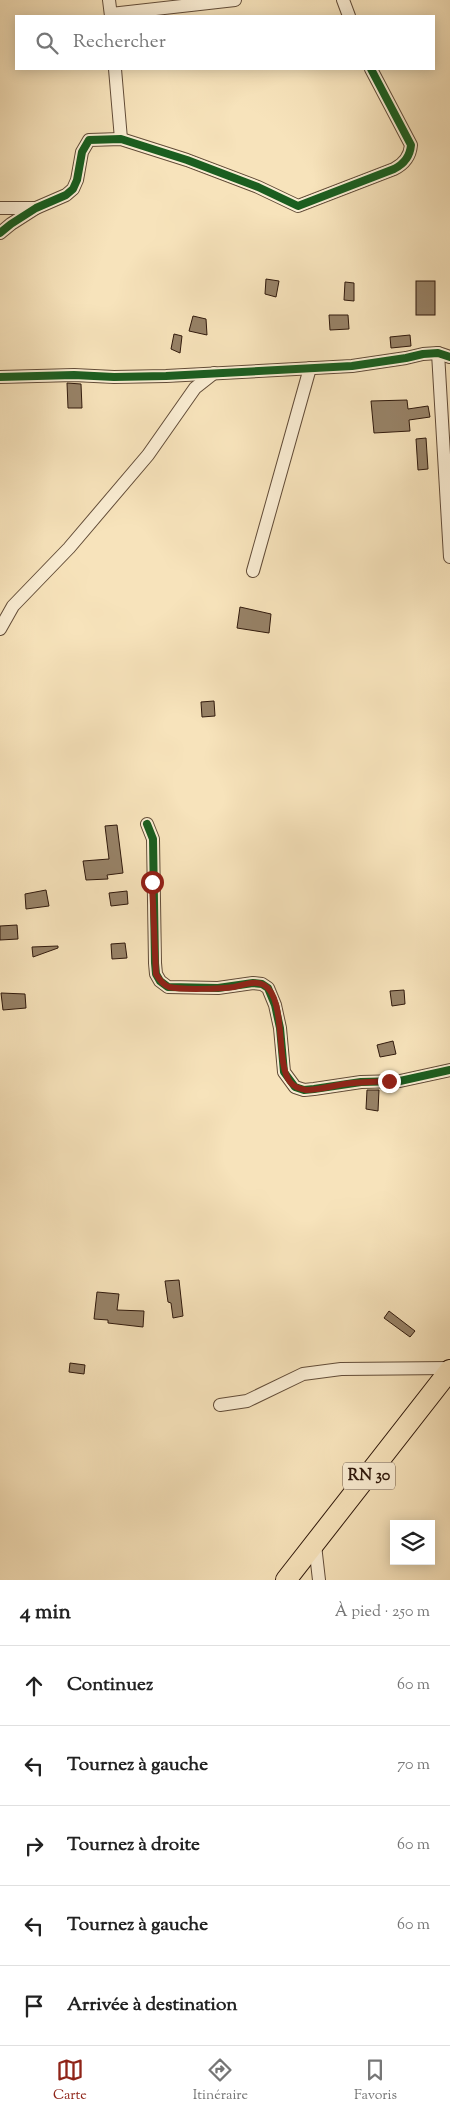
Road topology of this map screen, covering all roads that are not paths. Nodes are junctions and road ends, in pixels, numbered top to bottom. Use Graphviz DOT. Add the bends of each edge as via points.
graph roads {
  1 [pos="109,0"];
  2 [pos="235,0"];
  3 [pos="343,0"];
  4 [pos="111,15"];
  5 [pos="349,15"];
  6 [pos="115,70"];
  7 [pos="373,70"];
  8 [pos="121,139"];
  9 [pos="0,208"];
  10 [pos="36,208"];
  11 [pos="0,233"];
  12 [pos="444,355"];
  13 [pos="310,368"];
  14 [pos="214,372"];
  15 [pos="0,378"];
  16 [pos="450,557"];
  17 [pos="253,571"];
  18 [pos="0,629"];
  19 [pos="147,824"];
  20 [pos="450,1070"];
  21 [pos="450,1369"];
  22 [pos="220,1406"];
  23 [pos="315,1546"];
  24 [pos="286,1580"];
  25 [pos="319,1580"];
  1 -- 4 [label="street"];
  2 -- 4 [label="street"];
  3 -- 5 [label="street"];
  6 -- 8 [label="street"];
  7 -- 8 [label="street" via="411,145 410,153 402,165 394,169 307,204 292,205 258,186"];
  8 -- 10 [label="street" via="89,140 82,152 73,189 59,199"];
  9 -- 10 [label="street"];
  10 -- 11 [label="street"];
  12 -- 13 [label="street" via="423,354 352,366"];
  12 -- 16 [label="street"];
  13 -- 14 [label="street"];
  13 -- 17 [label="street"];
  14 -- 15 [label="street" via="166,376 74,374"];
  14 -- 18 [label="street" via="195,388 148,455 69,548 13,606"];
  19 -- 20 [label="street" via="153,840 155,963 160,981 168,987 218,988 253,983 268,988 280,1028 284,1072 294,1087 304,1090 361,1082 400,1082"];
  21 -- 22 [label="street" via="351,1369 303,1374 247,1401"];
  21 -- 23 [label="main road, RN 30"];
  23 -- 24 [label="main road, RN 30"];
  23 -- 25 [label="street"];
}
